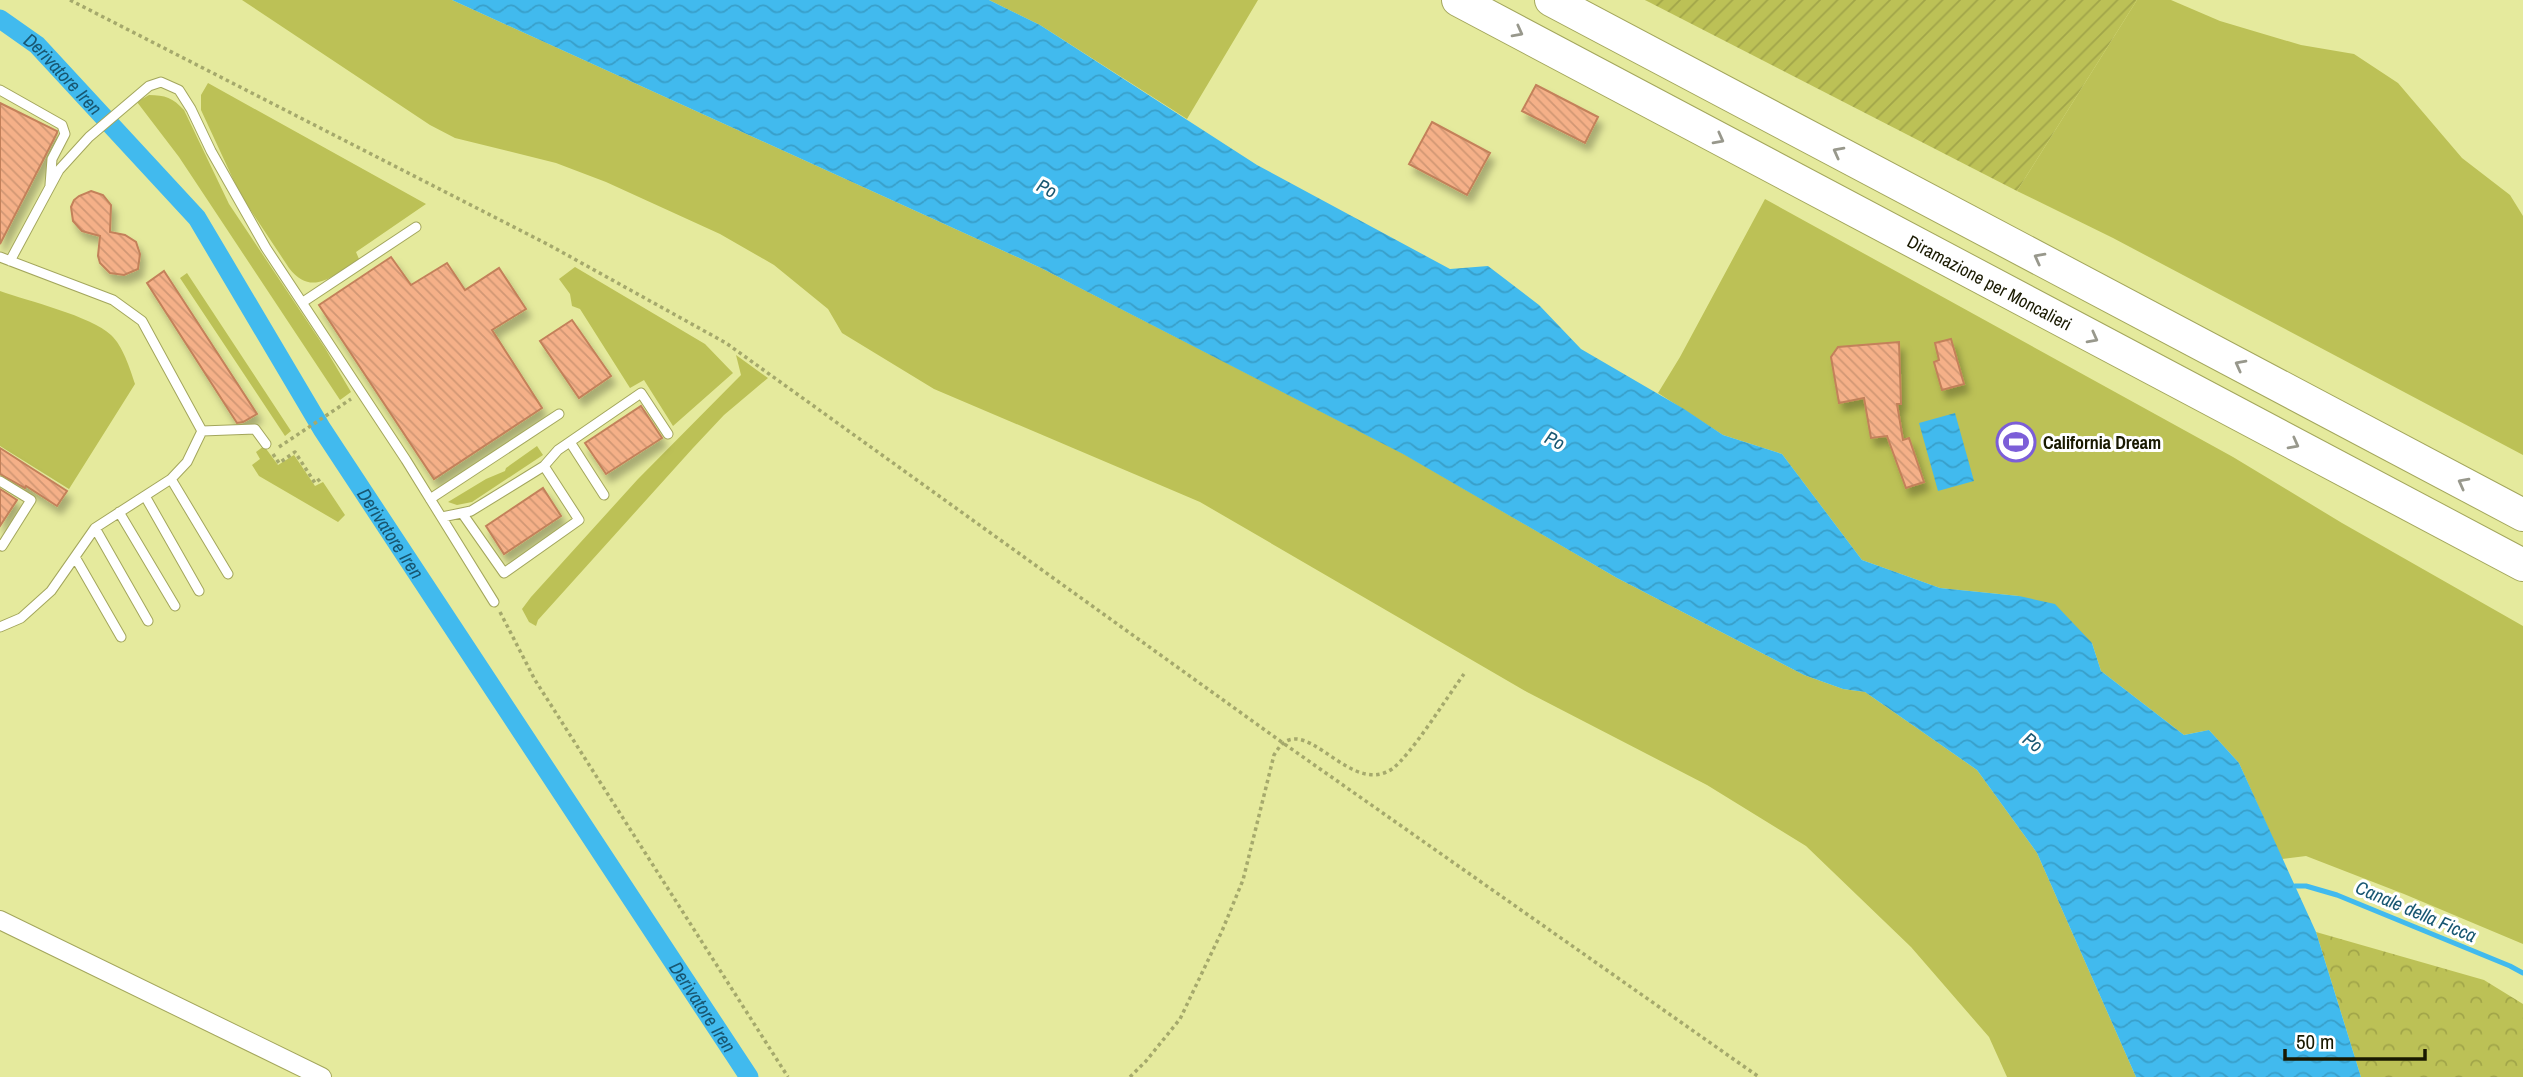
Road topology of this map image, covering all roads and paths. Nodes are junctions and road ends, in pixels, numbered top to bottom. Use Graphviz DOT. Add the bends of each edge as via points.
graph roads {
  1 [pos="70,0"];
  2 [pos="1458,0"];
  3 [pos="1551,0"];
  4 [pos="0,90"];
  5 [pos="49,189"];
  6 [pos="416,227"];
  7 [pos="0,257"];
  8 [pos="10,261"];
  9 [pos="303,302"];
  10 [pos="352,399"];
  11 [pos="559,414"];
  12 [pos="202,431"];
  13 [pos="668,434"];
  14 [pos="289,440"];
  15 [pos="570,442"];
  16 [pos="266,444"];
  17 [pos="544,466"];
  18 [pos="171,479"];
  19 [pos="320,480"];
  20 [pos="0,481"];
  21 [pos="604,495"];
  22 [pos="145,496"];
  23 [pos="430,499"];
  24 [pos="120,512"];
  25 [pos="463,513"];
  26 [pos="2523,515"];
  27 [pos="442,517"];
  28 [pos="95,528"];
  29 [pos="0,545"];
  30 [pos="75,557"];
  31 [pos="2523,565"];
  32 [pos="228,574"];
  33 [pos="199,590"];
  34 [pos="495,602"];
  35 [pos="175,606"];
  36 [pos="148,621"];
  37 [pos="0,627"];
  38 [pos="121,636"];
  39 [pos="1464,674"];
  40 [pos="1283,743"];
  41 [pos="0,920"];
  42 [pos="322,1077"];
  43 [pos="788,1077"];
  44 [pos="1130,1077"];
  45 [pos="1759,1077"];
  1 -- 40 [label="path" via="549,245 726,343"];
  2 -- 31 [label="highway, Diramazione per Moncalieri, one-way"];
  26 -- 3 [label="highway, one-way"];
  4 -- 5 [label="lane" via="62,124 65,134 52,159"];
  5 -- 8 [label="lane"];
  5 -- 9 [label="lane" via="59,170 89,137 149,86 160,82 179,90 230,187"];
  6 -- 9 [label="lane"];
  7 -- 8 [label="lane"];
  8 -- 12 [label="lane" via="114,300 142,321"];
  9 -- 23 [label="lane"];
  10 -- 14 [label="path"];
  11 -- 23 [label="lane"];
  12 -- 16 [label="lane" via="255,429"];
  12 -- 18 [label="lane" via="187,462"];
  13 -- 15 [label="lane" via="641,393"];
  15 -- 17 [label="lane"];
  15 -- 21 [label="lane"];
  16 -- 19 [label="path" via="279,463 295,452 316,483"];
  17 -- 25 [label="lane"];
  17 -- 25 [label="lane" via="579,520 503,573"];
  18 -- 22 [label="lane"];
  18 -- 32 [label="lane"];
  20 -- 29 [label="lane" via="31,500"];
  22 -- 24 [label="lane"];
  22 -- 33 [label="lane"];
  23 -- 27 [label="lane"];
  24 -- 28 [label="lane"];
  24 -- 35 [label="lane"];
  25 -- 27 [label="lane"];
  27 -- 34 [label="lane"];
  28 -- 30 [label="lane"];
  28 -- 36 [label="lane"];
  30 -- 37 [label="lane" via="51,591 22,618"];
  30 -- 38 [label="lane"];
  34 -- 43 [label="path" via="535,680"];
  39 -- 40 [label="path" via="1391,769 1374,775 1360,773 1303,741 1291,738"];
  40 -- 44 [label="path" via="1274,755 1243,880 1223,931 1180,1019"];
  40 -- 45 [label="path"];
  41 -- 42 [label="street"];
}
